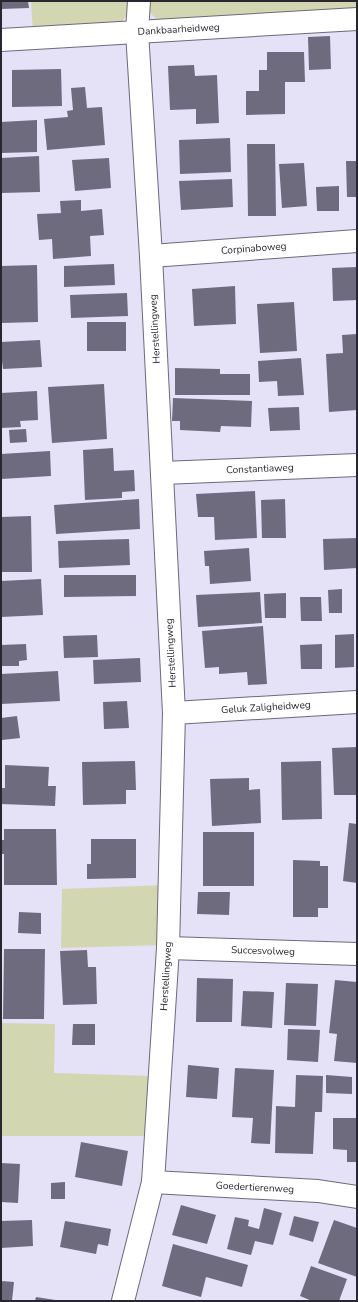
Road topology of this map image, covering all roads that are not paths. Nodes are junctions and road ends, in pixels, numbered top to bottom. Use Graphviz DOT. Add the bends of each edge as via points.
graph roads {
  1 [pos="139,1"];
  2 [pos="357,19"];
  3 [pos="137,32"];
  4 [pos="1,40"];
  5 [pos="357,241"];
  6 [pos="151,256"];
  7 [pos="357,465"];
  8 [pos="162,473"];
  9 [pos="357,702"];
  10 [pos="174,713"];
  11 [pos="168,948"];
  12 [pos="357,954"];
  13 [pos="153,1182"];
  14 [pos="357,1197"];
  15 [pos="123,1301"];
  1 -- 3 [label="street, Herstellingweg"];
  2 -- 3 [label="street, Dankbaarheidweg"];
  3 -- 4 [label="street, Dankbaarheidweg"];
  3 -- 6 [label="street, Herstellingweg"];
  5 -- 6 [label="street, Corpinaboweg"];
  6 -- 8 [label="street, Herstellingweg"];
  7 -- 8 [label="street, Constantiaweg"];
  8 -- 10 [label="street, Herstellingweg"];
  9 -- 10 [label="street, Geluk Zaligheidweg"];
  10 -- 11 [label="street, Herstellingweg"];
  11 -- 12 [label="street, Succesvolweg"];
  11 -- 13 [label="street, Herstellingweg"];
  13 -- 14 [label="street, Goedertierenweg" via="318,1191"];
  13 -- 15 [label="street, Herstellingweg"];
}
